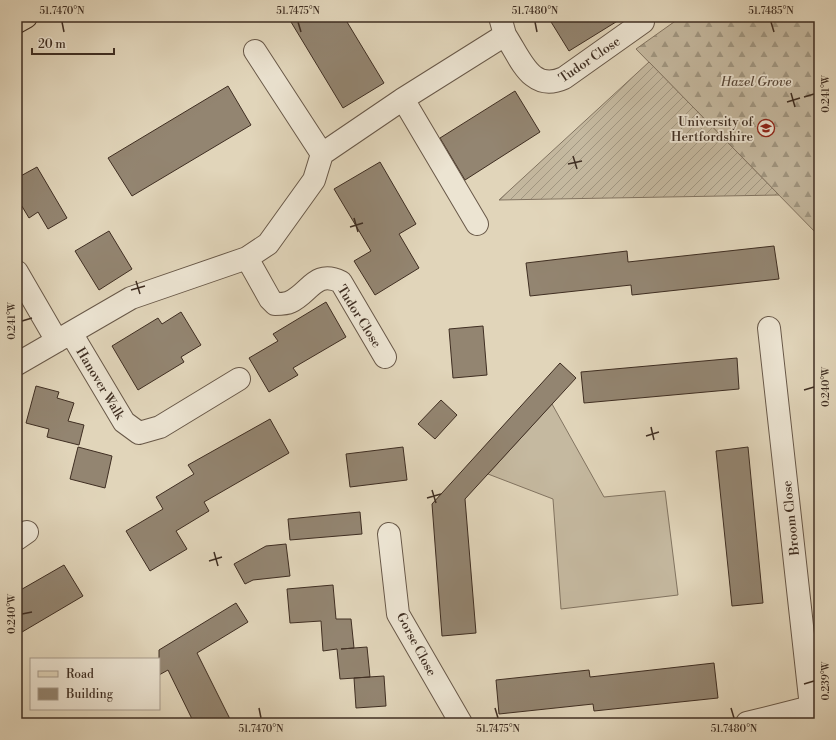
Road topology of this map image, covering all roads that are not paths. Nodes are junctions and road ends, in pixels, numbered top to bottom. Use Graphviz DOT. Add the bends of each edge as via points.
graph roads {
  1 [pos="26,17"];
  2 [pos="17,22"];
  3 [pos="643,22"];
  4 [pos="503,26"];
  5 [pos="255,51"];
  6 [pos="403,99"];
  7 [pos="322,154"];
  8 [pos="477,224"];
  9 [pos="247,258"];
  10 [pos="17,272"];
  11 [pos="769,328"];
  12 [pos="64,337"];
  13 [pos="385,357"];
  14 [pos="17,364"];
  15 [pos="239,379"];
  16 [pos="389,534"];
  17 [pos="815,708"];
  18 [pos="461,723"];
  19 [pos="747,723"];
  1 -- 2 [label="main road"];
  3 -- 4 [label="street, Tudor Close" via="564,78 553,83 542,82 532,76"];
  4 -- 6 [label="street, Tudor Close"];
  5 -- 7 [label="street"];
  6 -- 7 [label="street, Tudor Close"];
  6 -- 8 [label="street"];
  7 -- 9 [label="street" via="314,180 268,244"];
  9 -- 12 [label="street" via="131,298"];
  9 -- 13 [label="street, Tudor Close" via="275,304 291,302 322,278 331,277 340,282"];
  10 -- 12 [label="street"];
  11 -- 17 [label="street, Broom Close"];
  12 -- 14 [label="street"];
  12 -- 15 [label="street, Hanover Walk" via="124,422 139,433 160,427"];
  16 -- 18 [label="street, Gorse Close" via="398,614"];
  17 -- 19 [label="street"];
}
